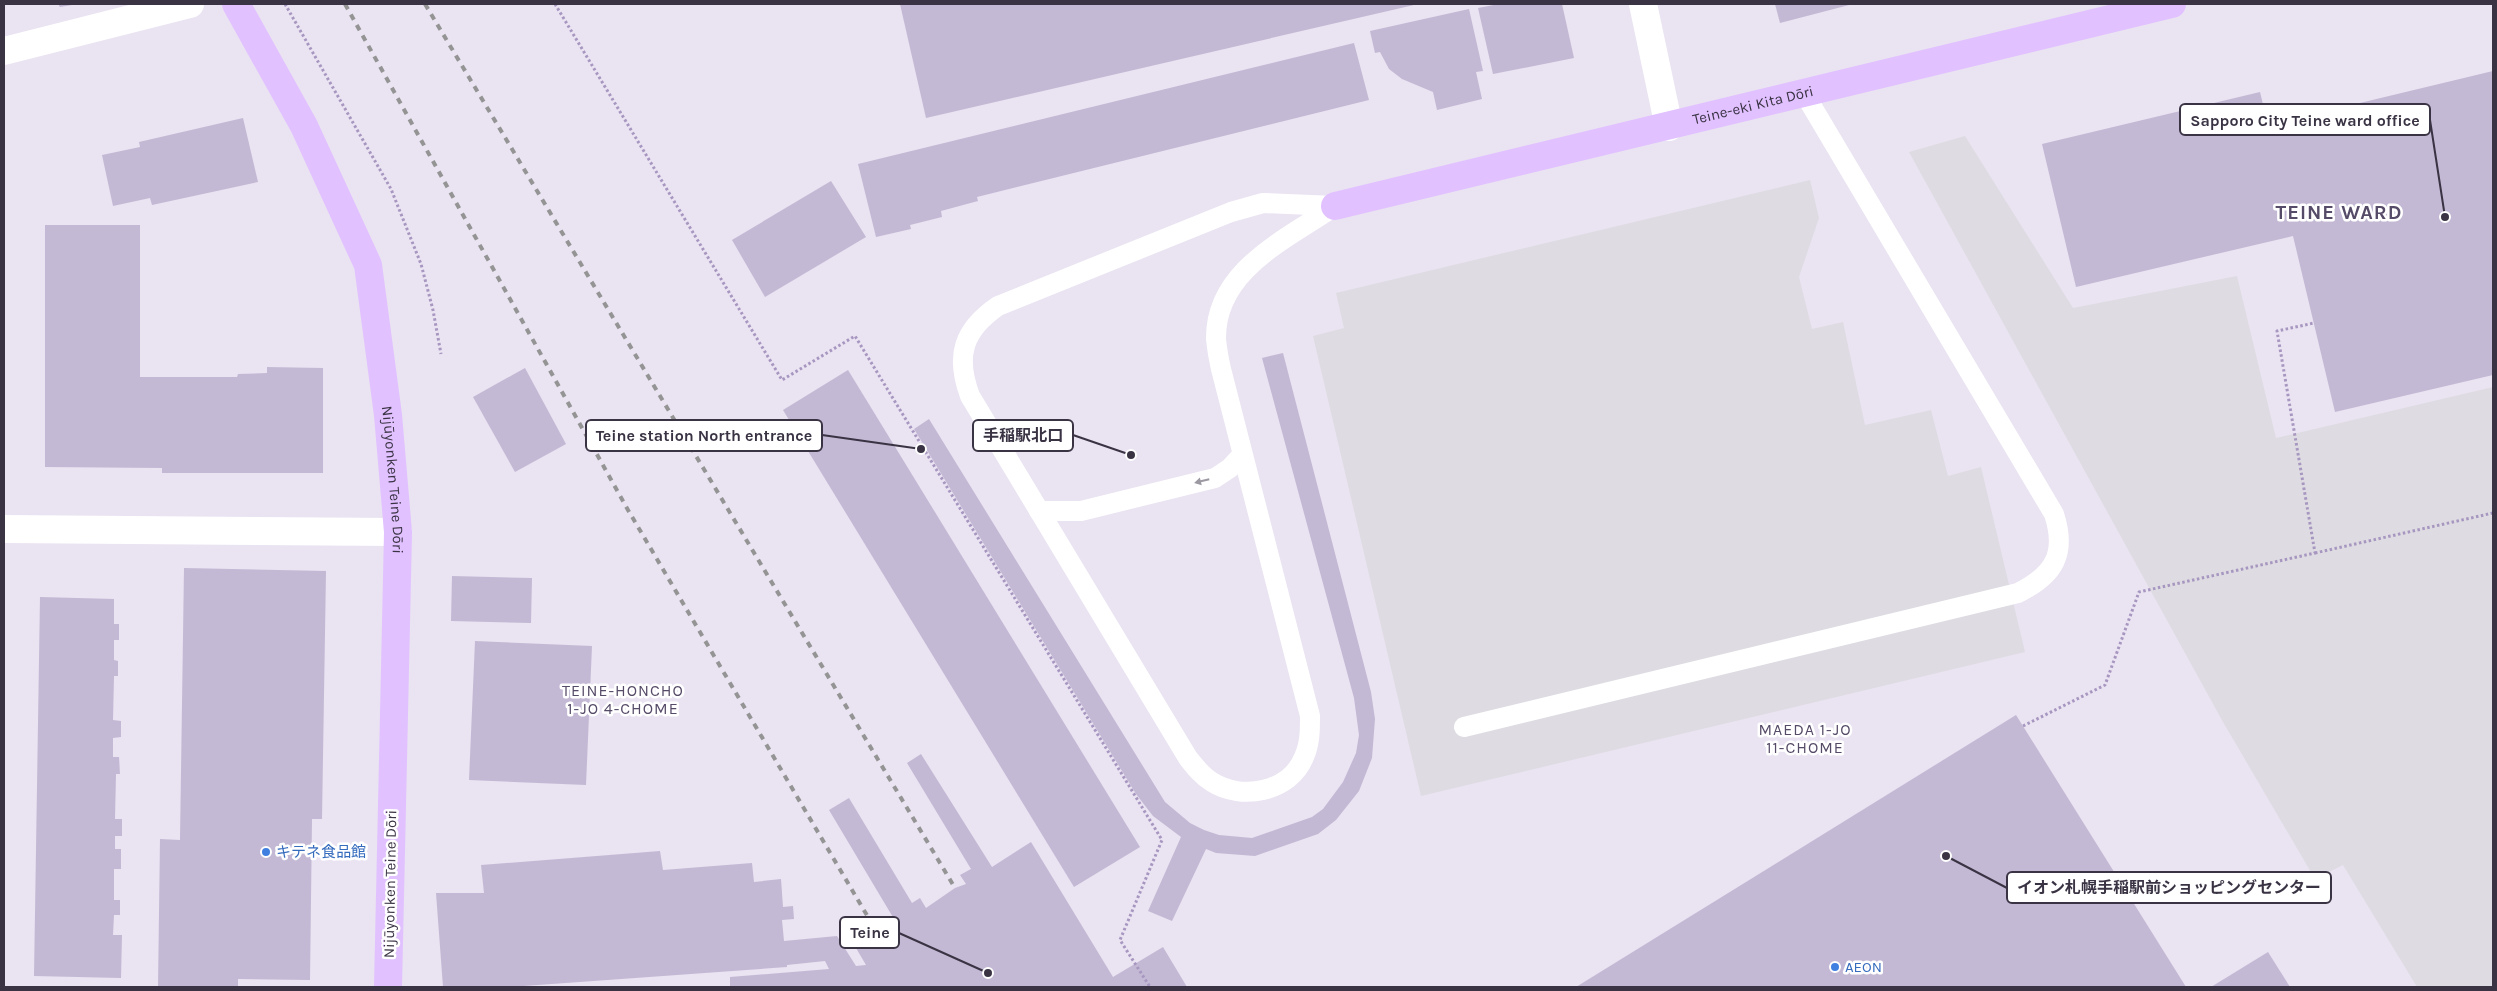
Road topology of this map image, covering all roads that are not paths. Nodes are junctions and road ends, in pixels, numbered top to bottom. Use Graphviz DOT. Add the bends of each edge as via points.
graph roads {
  1 [pos="190,4"];
  2 [pos="236,4"];
  3 [pos="1643,4"];
  4 [pos="2172,4"];
  5 [pos="4,50"];
  6 [pos="1804,93"];
  7 [pos="1669,127"];
  8 [pos="1335,206"];
  9 [pos="1242,455"];
  10 [pos="1039,511"];
  11 [pos="4,529"];
  12 [pos="398,532"];
  13 [pos="1464,727"];
  14 [pos="388,987"];
  1 -- 5 [label="street"];
  2 -- 12 [label="street, Nijūyonken Teine Dōri" via="304,126 368,265 388,415"];
  3 -- 7 [label="street"];
  4 -- 6 [label="street, Teine-eki Kita Dōri"];
  6 -- 7 [label="street, Teine-eki Kita Dōri"];
  6 -- 13 [label="lane" via="2054,514 2061,535 2058,554 2049,572 2036,584 2018,593"];
  7 -- 8 [label="street, Teine-eki Kita Dōri"];
  8 -- 9 [label="lane" via="1256,257 1229,291 1219,315 1216,338 1221,370"];
  8 -- 10 [label="lane" via="1263,203 1231,212 998,306 983,316 963,347 964,380 970,396"];
  9 -- 10 [label="lane, one-way" via="1215,478 1081,511"];
  9 -- 10 [label="lane" via="1310,716 1304,760 1282,783 1266,790 1229,790 1198,772"];
  11 -- 12 [label="street"];
  12 -- 14 [label="street, Nijūyonken Teine Dōri"];
}
